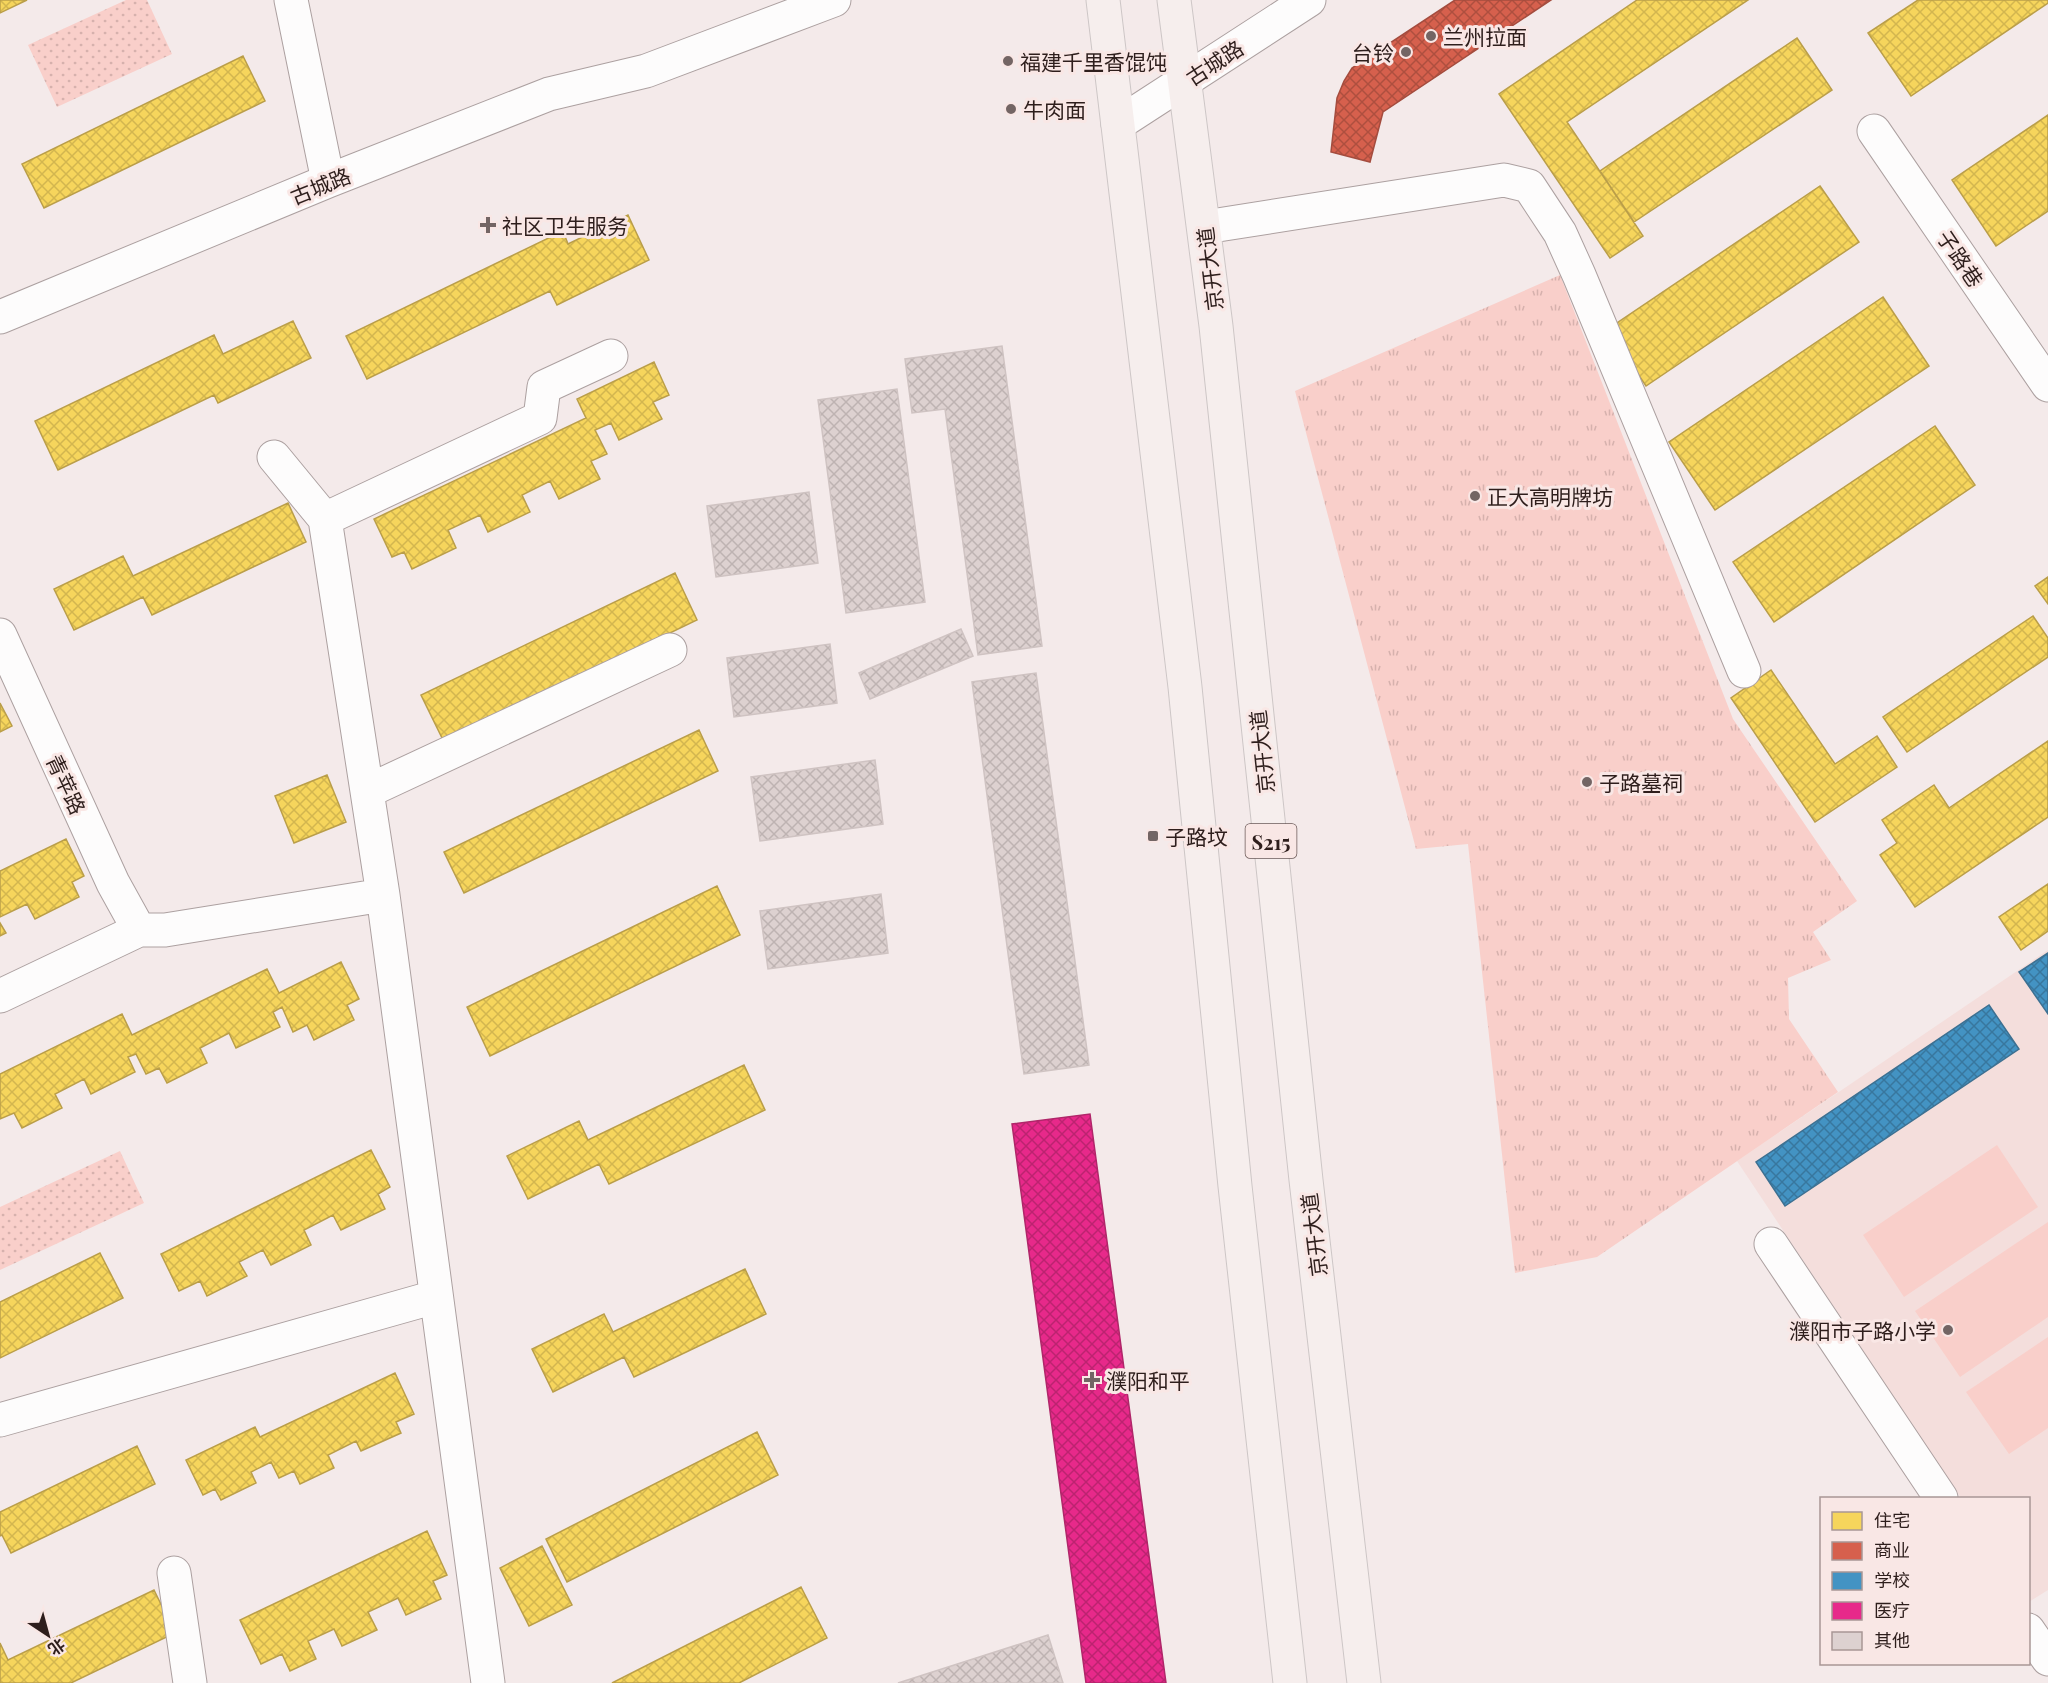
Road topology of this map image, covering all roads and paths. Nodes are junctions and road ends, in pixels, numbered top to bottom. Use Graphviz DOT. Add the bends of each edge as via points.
graph roads {
  1 [pos="291,0"];
  2 [pos="834,0"];
  3 [pos="1103,0"];
  4 [pos="1174,0"];
  5 [pos="1309,0"];
  6 [pos="1185,82"];
  7 [pos="1118,124"];
  8 [pos="1875,131"];
  9 [pos="328,181"];
  10 [pos="1204,227"];
  11 [pos="0,316"];
  12 [pos="611,356"];
  13 [pos="2048,386"];
  14 [pos="273,458"];
  15 [pos="325,519"];
  16 [pos="0,635"];
  17 [pos="670,650"];
  18 [pos="1744,671"];
  19 [pos="368,790"];
  20 [pos="382,895"];
  21 [pos="139,930"];
  22 [pos="0,996"];
  23 [pos="1771,1244"];
  24 [pos="435,1297"];
  25 [pos="0,1420"];
  26 [pos="1940,1497"];
  27 [pos="174,1573"];
  28 [pos="2030,1633"];
  29 [pos="2048,1659"];
  30 [pos="190,1683"];
  31 [pos="488,1683"];
  32 [pos="1290,1683"];
  33 [pos="1364,1683"];
  1 -- 9 [label="street"];
  2 -- 9 [label="street, 古城路" via="646,71 549,94"];
  3 -- 7 [label="main road"];
  4 -- 6 [label="main road, 京开大道 / S215"];
  5 -- 6 [label="street, 古城路"];
  6 -- 7 [label="street, 古城路"];
  6 -- 10 [label="main road, 京开大道 / S215"];
  7 -- 32 [label="main road" via="1185,687"];
  8 -- 13 [label="street, 子路巷"];
  9 -- 11 [label="street, 古城路"];
  10 -- 18 [label="street" via="1504,180 1529,186 1560,233 1579,275"];
  10 -- 33 [label="main road, 京开大道 / S215"];
  12 -- 15 [label="street" via="544,387 540,418"];
  14 -- 15 [label="street"];
  15 -- 19 [label="street"];
  16 -- 21 [label="street, 青苹路" via="112,883"];
  17 -- 19 [label="street"];
  19 -- 20 [label="street"];
  20 -- 21 [label="street" via="165,930"];
  20 -- 24 [label="street"];
  21 -- 22 [label="street"];
  23 -- 26 [label="street"];
  24 -- 25 [label="street"];
  24 -- 31 [label="street"];
  27 -- 30 [label="street"];
  28 -- 29 [label="street"];
}
